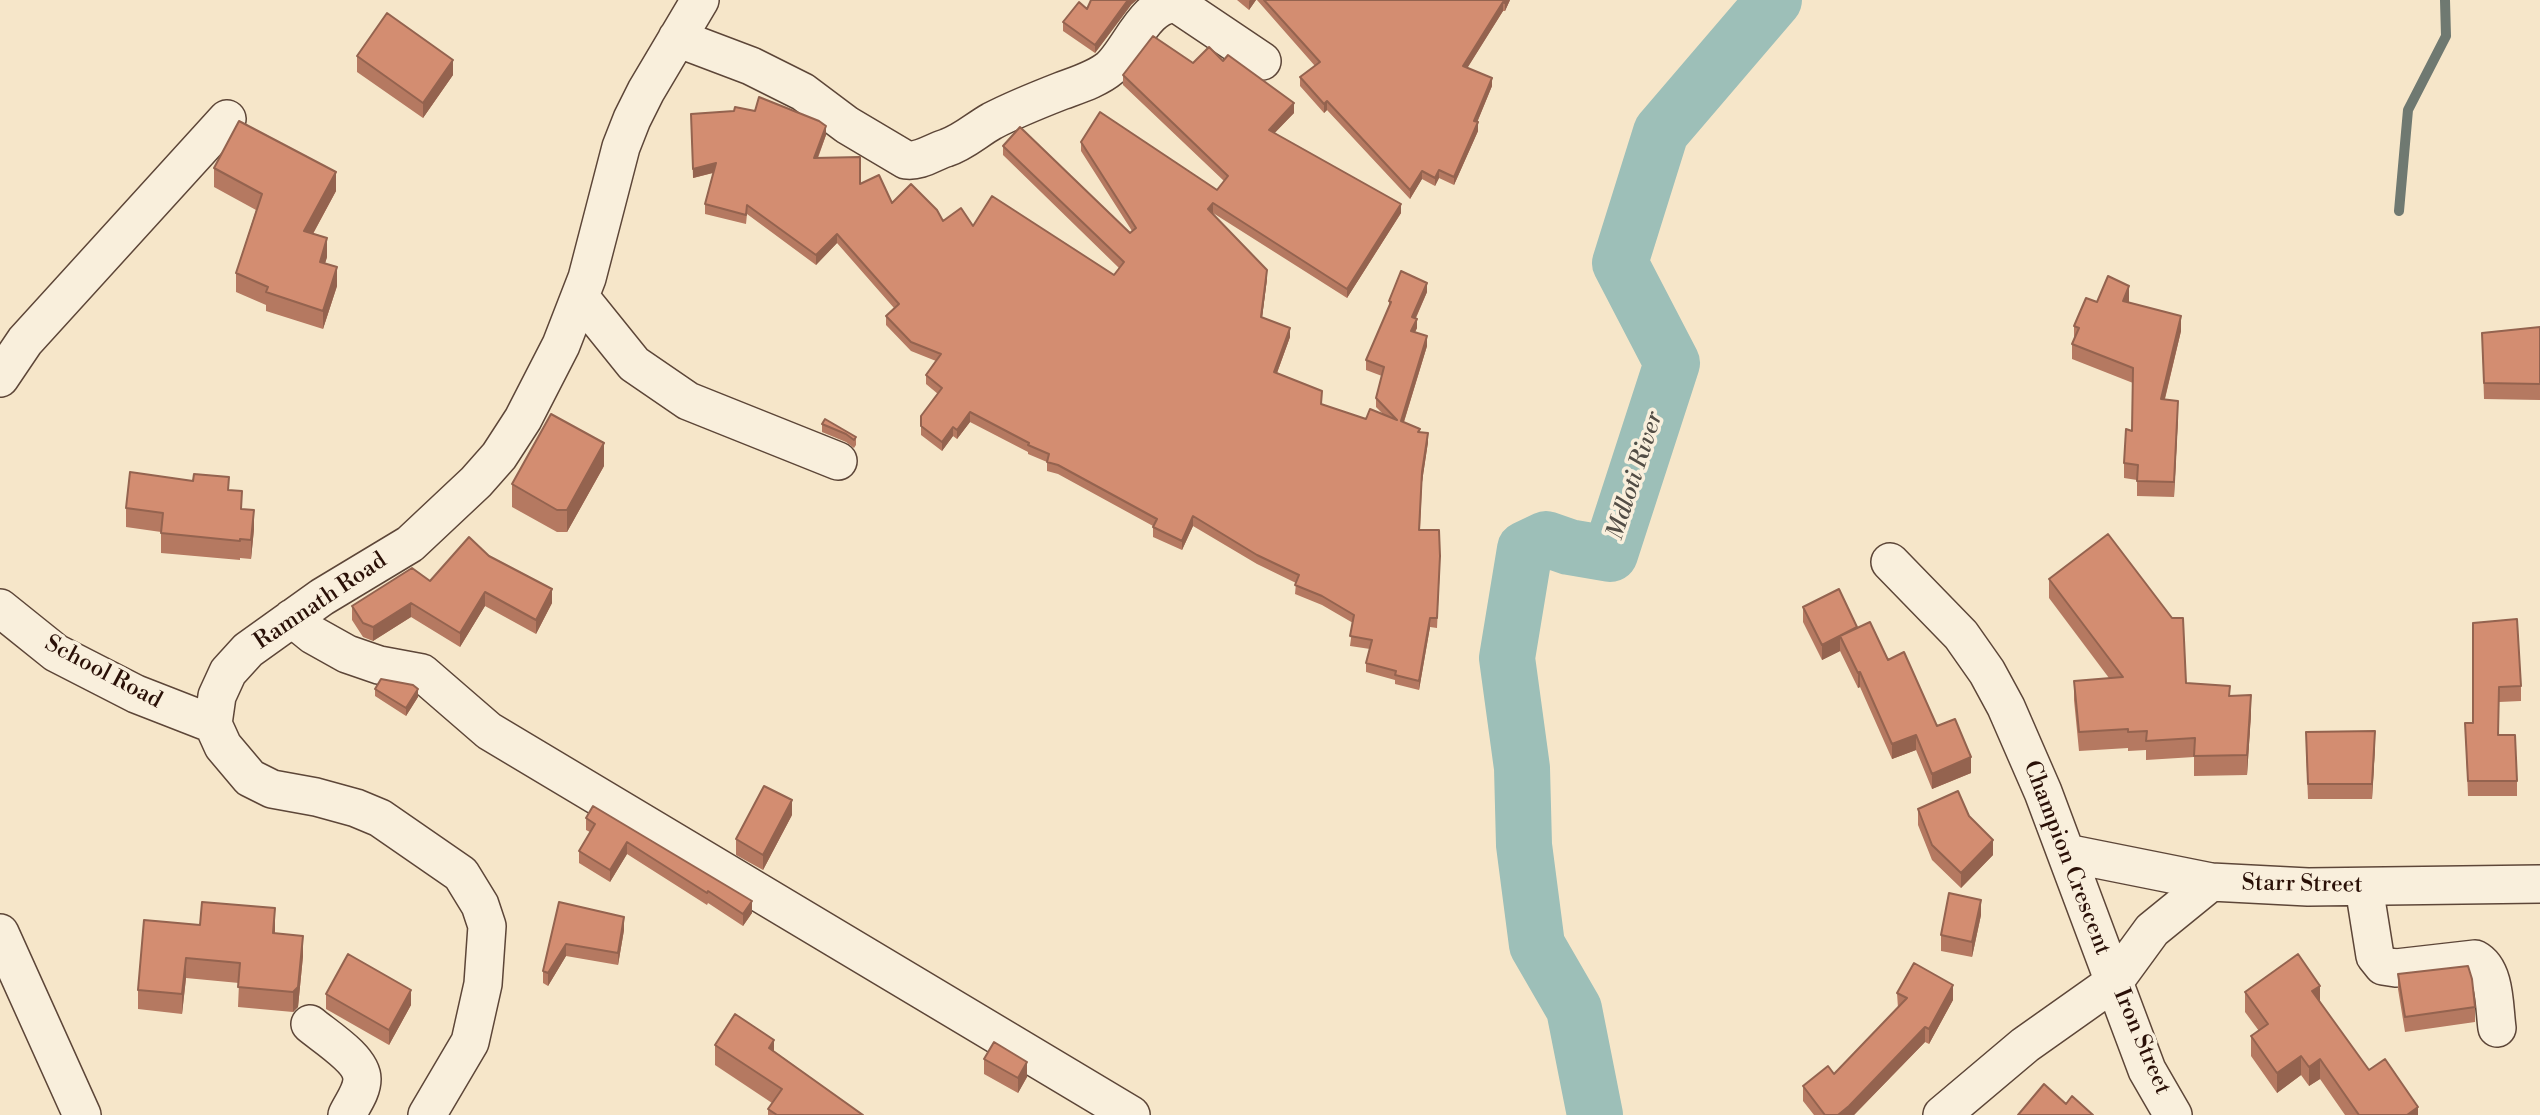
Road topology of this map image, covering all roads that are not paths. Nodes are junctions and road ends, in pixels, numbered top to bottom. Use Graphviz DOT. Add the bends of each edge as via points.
graph roads {
  1 [pos="701,0"];
  2 [pos="677,38"];
  3 [pos="1262,61"];
  4 [pos="228,119"];
  5 [pos="580,297"];
  6 [pos="0,378"];
  7 [pos="838,461"];
  8 [pos="1890,562"];
  9 [pos="0,608"];
  10 [pos="292,618"];
  11 [pos="214,724"];
  12 [pos="2066,853"];
  13 [pos="2211,882"];
  14 [pos="2540,884"];
  15 [pos="2364,887"];
  16 [pos="0,933"];
  17 [pos="2114,982"];
  18 [pos="310,1024"];
  19 [pos="2497,1028"];
  20 [pos="82,1115"];
  21 [pos="347,1115"];
  22 [pos="427,1115"];
  23 [pos="1131,1115"];
  24 [pos="1941,1115"];
  25 [pos="2173,1115"];
  1 -- 2 [label="street, Ramnath Road"];
  2 -- 3 [label="street" via="803,92 847,125 914,161 959,144 990,122 1110,67 1162,5 1185,8"];
  2 -- 5 [label="street, Ramnath Road" via="621,147"];
  4 -- 6 [label="street" via="25,341"];
  5 -- 7 [label="street" via="634,364 688,401"];
  5 -- 10 [label="street, Ramnath Road" via="523,419 476,482 410,544"];
  8 -- 12 [label="street, Champion Crescent" via="1955,628 1987,672"];
  9 -- 11 [label="street, School Road" via="56,653 136,694"];
  10 -- 11 [label="street, Ramnath Road" via="248,650 228,672 217,696"];
  10 -- 23 [label="street" via="347,654 422,673 489,731"];
  11 -- 22 [label="street" via="223,746 250,778 272,789 330,800 380,818 461,874 472,888 486,926 484,984 470,1042"];
  12 -- 13 [label="street, Starr Street"];
  12 -- 17 [label="street, Champion Crescent"];
  13 -- 15 [label="street, Starr Street"];
  13 -- 17 [label="street, Iron Street" via="2152,930"];
  14 -- 15 [label="street, Starr Street"];
  15 -- 19 [label="street" via="2375,956 2383,966 2475,959 2483,963"];
  16 -- 20 [label="street"];
  17 -- 24 [label="street, Champion Crescent" via="2025,1045"];
  17 -- 25 [label="street, Iron Street" via="2147,1070"];
  18 -- 21 [label="street" via="360,1070 360,1089"];
}
